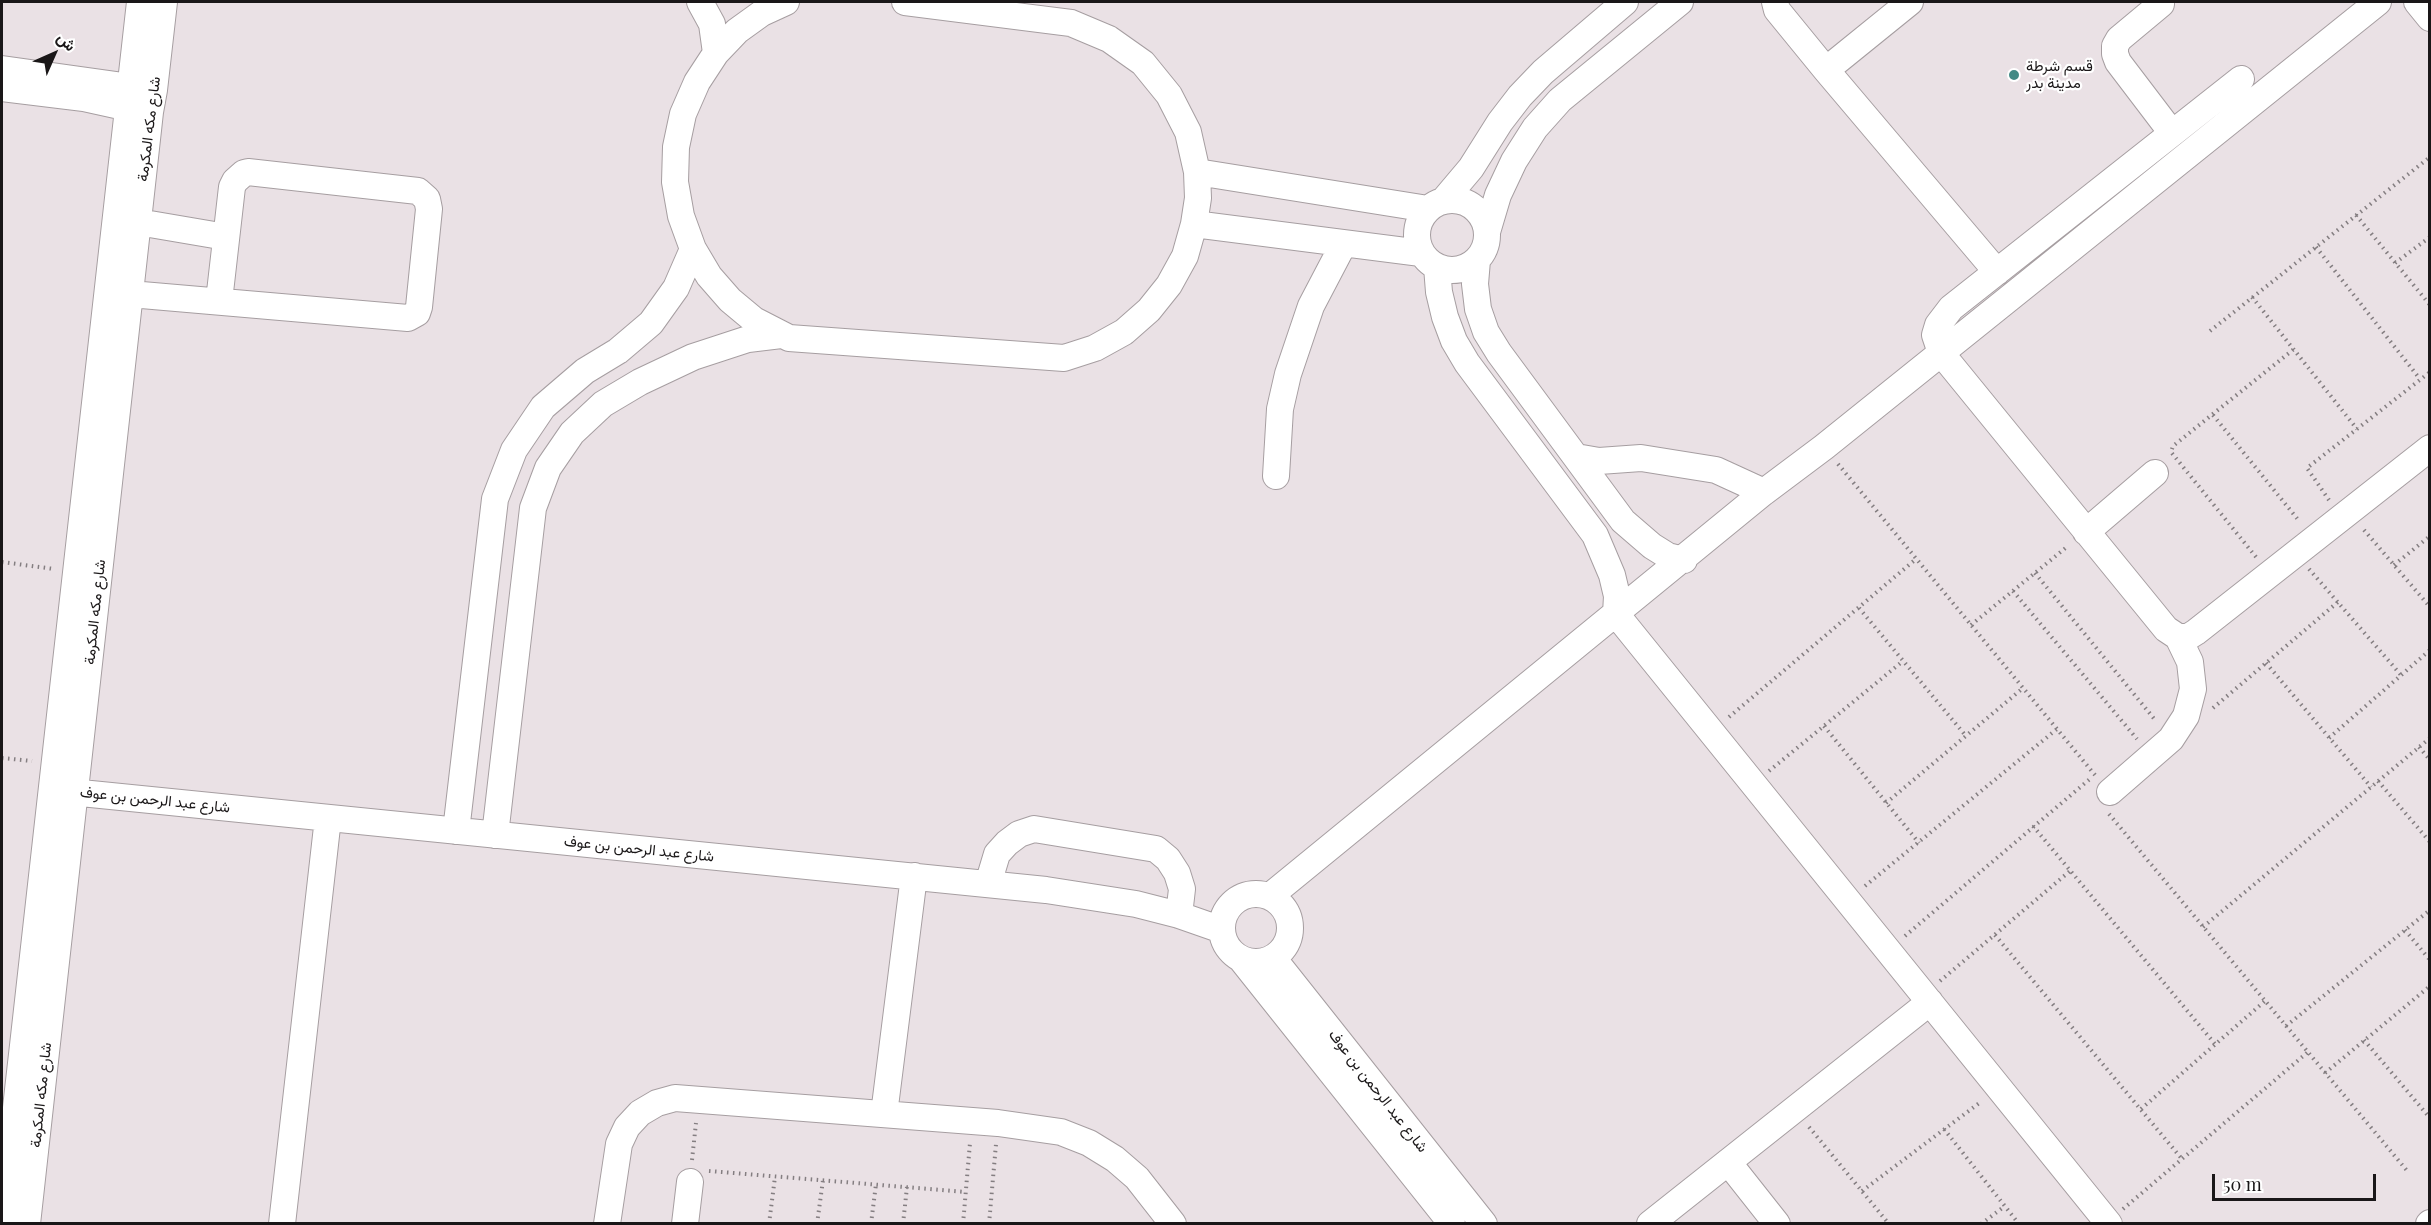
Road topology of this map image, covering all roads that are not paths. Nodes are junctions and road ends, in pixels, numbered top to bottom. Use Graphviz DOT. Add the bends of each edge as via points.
graph roads {
  1 [pos="140,2"];
  2 [pos="164,2"];
  3 [pos="700,2"];
  4 [pos="786,2"];
  5 [pos="905,2"];
  6 [pos="1625,2"];
  7 [pos="1680,2"];
  8 [pos="1775,2"];
  9 [pos="1910,2"];
  10 [pos="2378,2"];
  11 [pos="2416,2"];
  12 [pos="2161,4"];
  13 [pos="2430,18"];
  14 [pos="716,53"];
  15 [pos="2,69"];
  16 [pos="1826,70"];
  17 [pos="2241,79"];
  18 [pos="2,88"];
  19 [pos="141,99"];
  20 [pos="2172,133"];
  21 [pos="1197,172"];
  22 [pos="1436,205"];
  23 [pos="138,222"];
  24 [pos="1194,224"];
  25 [pos="1487,231"];
  26 [pos="226,237"];
  27 [pos="1344,243"];
  28 [pos="693,249"];
  29 [pos="1429,260"];
  30 [pos="1477,260"];
  31 [pos="1997,272"];
  32 [pos="130,294"];
  33 [pos="219,302"];
  34 [pos="781,335"];
  35 [pos="1941,353"];
  36 [pos="2430,448"];
  37 [pos="1576,457"];
  38 [pos="2155,473"];
  39 [pos="1276,476"];
  40 [pos="1764,492"];
  41 [pos="2086,532"];
  42 [pos="1684,560"];
  43 [pos="1616,614"];
  44 [pos="2178,637"];
  45 [pos="63,791"];
  46 [pos="2100,792"];
  47 [pos="328,818"];
  48 [pos="456,831"];
  49 [pos="495,835"];
  50 [pos="914,876"];
  51 [pos="988,884"];
  52 [pos="1270,896"];
  53 [pos="1179,915"];
  54 [pos="1222,930"];
  55 [pos="1273,958"];
  56 [pos="1241,959"];
  57 [pos="1927,998"];
  58 [pos="884,1114"];
  59 [pos="1728,1162"];
  60 [pos="690,1176"];
  61 [pos="2109,1223"];
  62 [pos="3,1224"];
  63 [pos="27,1224"];
  64 [pos="282,1224"];
  65 [pos="607,1224"];
  66 [pos="685,1224"];
  67 [pos="1173,1224"];
  68 [pos="1452,1224"];
  69 [pos="1484,1224"];
  70 [pos="1650,1224"];
  71 [pos="1777,1224"];
  1 -- 19 [label="street, شارع مكه المكرمة"];
  2 -- 19 [label="street, شارع مكه المكرمة"];
  3 -- 14 [label="street" via="712,24"];
  4 -- 14 [label="street" via="762,13"];
  5 -- 21 [label="street" via="1071,23 1109,39 1143,63 1169,95 1188,132"];
  6 -- 22 [label="street" via="1520,96 1471,168"];
  7 -- 25 [label="street" via="1560,100 1535,128 1498,195"];
  8 -- 16 [label="street" via="1777,10"];
  9 -- 16 [label="street"];
  10 -- 35 [label="street"];
  11 -- 13 [label="street"];
  12 -- 20 [label="street" via="2119,39 2115,54"];
  14 -- 28 [label="street" via="683,114 676,147 675,182 681,216"];
  15 -- 19 [label="street"];
  16 -- 31 [label="street"];
  17 -- 20 [label="street"];
  18 -- 19 [label="street" via="84,98"];
  19 -- 23 [label="street, شارع مكه المكرمة"];
  19 -- 45 [label="street, شارع مكه المكرمة" via="76,571 54,763"];
  20 -- 31 [label="street"];
  21 -- 22 [label="street"];
  21 -- 24 [label="street"];
  22 -- 25 [label="street" via="1461,201 1476,209"];
  22 -- 29 [label="street" via="1417,229 1416,237"];
  23 -- 26 [label="street"];
  23 -- 32 [label="street, شارع مكه المكرمة"];
  24 -- 27 [label="street"];
  24 -- 34 [label="street" via="1185,256 1149,310 1124,332 1095,348 1064,358"];
  25 -- 30 [label="street"];
  26 -- 33 [label="street"];
  26 -- 33 [label="street" via="232,187 248,172 418,191 429,203 419,307 413,316"];
  27 -- 29 [label="street"];
  27 -- 39 [label="street" via="1311,306 1288,374 1280,409"];
  28 -- 34 [label="street" via="730,300"];
  28 -- 48 [label="street" via="676,288 651,323 543,407 514,450 495,499"];
  29 -- 30 [label="street" via="1446,270 1463,269"];
  29 -- 43 [label="street" via="1454,341 1467,363 1595,535 1612,575"];
  30 -- 37 [label="street" via="1477,300 1486,332"];
  31 -- 35 [label="street" via="1944,316 1935,335"];
  32 -- 33 [label="street"];
  32 -- 45 [label="street, شارع مكه المكرمة"];
  34 -- 49 [label="street" via="748,339 693,357 640,382 603,404 572,433 548,468 533,508"];
  35 -- 40 [label="street"];
  35 -- 41 [label="street"];
  36 -- 44 [label="street" via="2196,632"];
  37 -- 40 [label="street" via="1599,461 1641,458 1716,470"];
  37 -- 42 [label="street" via="1637,535 1668,556"];
  38 -- 41 [label="street"];
  40 -- 42 [label="street"];
  41 -- 44 [label="street" via="2166,629"];
  42 -- 43 [label="street"];
  43 -- 52 [label="street"];
  43 -- 57 [label="street"];
  44 -- 46 [label="street" via="2190,662 2193,689 2186,716 2161,747"];
  45 -- 47 [label="street, شارع عبد الرحمن بن عوف"];
  45 -- 62 [label="street, شارع مكه المكرمة"];
  45 -- 63 [label="street, شارع مكه المكرمة"];
  47 -- 48 [label="street, شارع عبد الرحمن بن عوف"];
  47 -- 64 [label="street"];
  48 -- 49 [label="street, شارع عبد الرحمن بن عوف"];
  49 -- 50 [label="street, شارع عبد الرحمن بن عوف"];
  50 -- 51 [label="street, شارع عبد الرحمن بن عوف"];
  50 -- 58 [label="street"];
  51 -- 53 [label="street, شارع عبد الرحمن بن عوف" via="1091,895"];
  51 -- 53 [label="street" via="997,854 1019,834 1034,829 1156,849 1177,873 1182,889"];
  52 -- 54 [label="street" via="1255,893 1240,897 1224,915"];
  52 -- 55 [label="street" via="1284,907 1291,931 1285,947"];
  53 -- 54 [label="street, شارع عبد الرحمن بن عوف"];
  54 -- 56 [label="street" via="1228,947"];
  55 -- 56 [label="street" via="1257,962"];
  55 -- 69 [label="street, شارع عبد الرحمن بن عوف"];
  56 -- 68 [label="street, شارع عبد الرحمن بن عوف"];
  57 -- 59 [label="street"];
  57 -- 61 [label="street"];
  58 -- 65 [label="street" via="675,1098 657,1103 627,1127 619,1144"];
  58 -- 67 [label="street" via="1061,1132 1115,1159 1137,1178"];
  59 -- 70 [label="street"];
  59 -- 71 [label="street"];
  60 -- 66 [label="street"];
}
